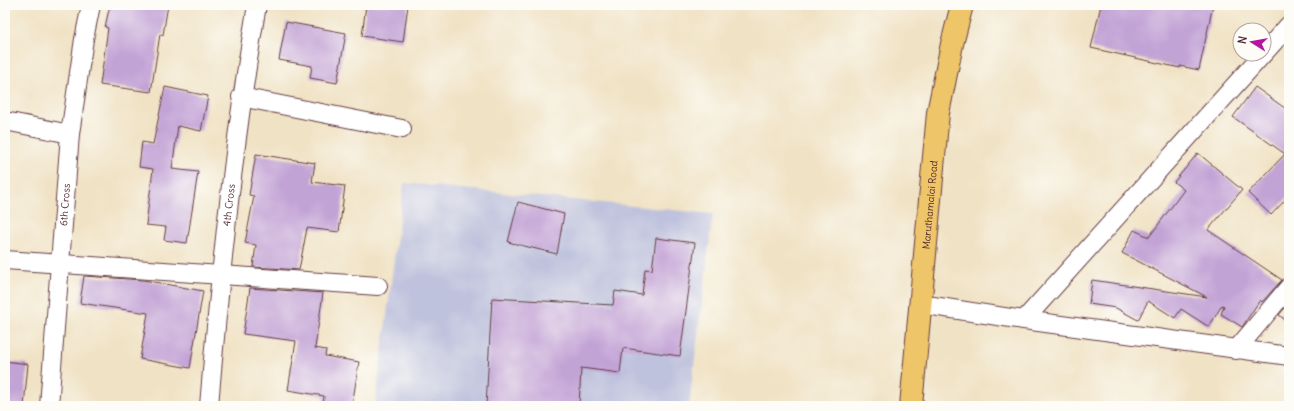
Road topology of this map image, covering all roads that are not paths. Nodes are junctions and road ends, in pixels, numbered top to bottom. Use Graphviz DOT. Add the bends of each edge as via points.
graph roads {
  1 [pos="91,5"];
  2 [pos="257,5"];
  3 [pos="962,5"];
  4 [pos="1289,25"];
  5 [pos="1272,43"];
  6 [pos="1255,62"];
  7 [pos="241,97"];
  8 [pos="5,121"];
  9 [pos="402,129"];
  10 [pos="70,134"];
  11 [pos="5,260"];
  12 [pos="61,264"];
  13 [pos="220,275"];
  14 [pos="378,286"];
  15 [pos="1289,287"];
  16 [pos="920,304"];
  17 [pos="1024,320"];
  18 [pos="1236,350"];
  19 [pos="1289,356"];
  20 [pos="49,406"];
  21 [pos="209,406"];
  22 [pos="911,406"];
  1 -- 10 [label="street, 6th Cross"];
  2 -- 7 [label="street, 4th Cross"];
  3 -- 16 [label="main road, Maruthamalai Road" via="938,113"];
  4 -- 5 [label="street"];
  6 -- 17 [label="street"];
  7 -- 9 [label="street"];
  7 -- 13 [label="street, 4th Cross"];
  8 -- 10 [label="street"];
  10 -- 12 [label="street, 6th Cross"];
  11 -- 12 [label="street"];
  12 -- 13 [label="street"];
  12 -- 20 [label="street, 6th Cross"];
  13 -- 14 [label="street"];
  13 -- 21 [label="street, 4th Cross"];
  15 -- 18 [label="street"];
  16 -- 17 [label="street"];
  16 -- 22 [label="main road, Maruthamalai Road"];
  17 -- 18 [label="street"];
  18 -- 19 [label="street"];
}
